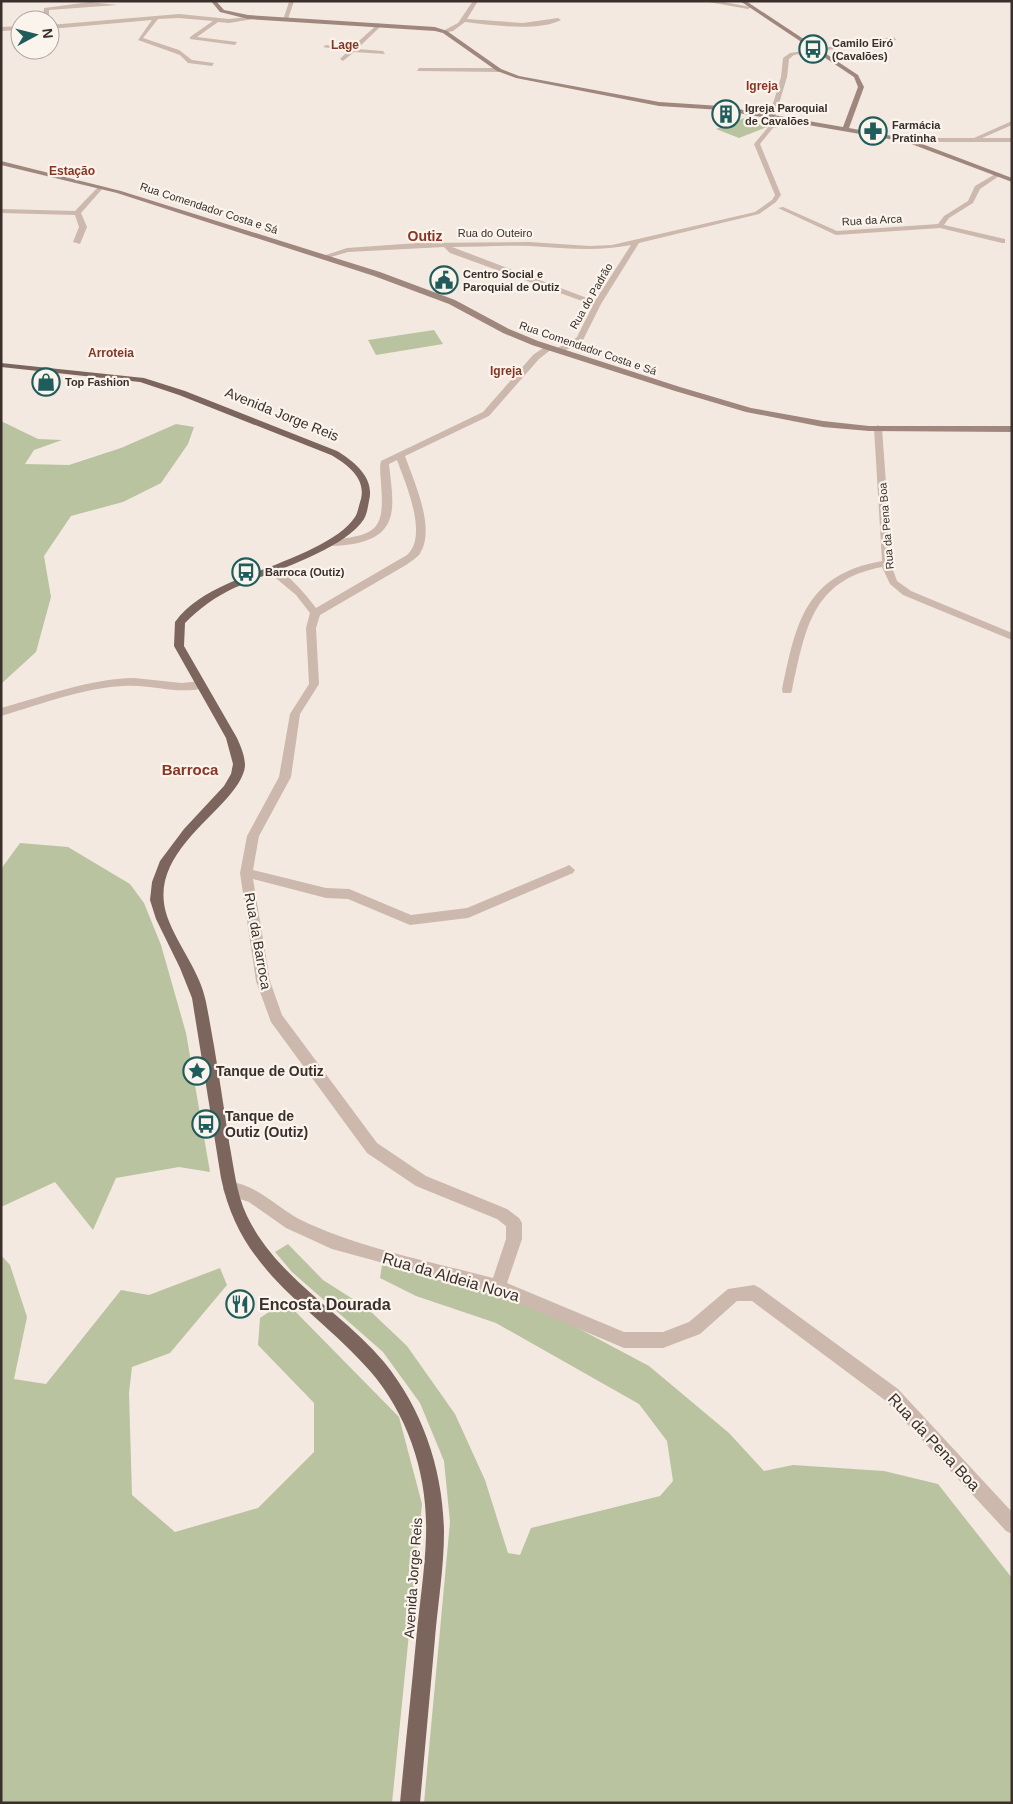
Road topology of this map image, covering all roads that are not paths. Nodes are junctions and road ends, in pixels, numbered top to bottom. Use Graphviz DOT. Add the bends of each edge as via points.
graph roads {
  1 [pos="213,1"];
  2 [pos="476,1"];
  3 [pos="705,1"];
  4 [pos="742,1"];
  5 [pos="292,2"];
  6 [pos="114,5"];
  7 [pos="748,7"];
  8 [pos="46,10"];
  9 [pos="156,18"];
  10 [pos="256,18"];
  11 [pos="526,18"];
  12 [pos="285,19"];
  13 [pos="465,20"];
  14 [pos="558,20"];
  15 [pos="216,21"];
  16 [pos="60,25"];
  17 [pos="379,25"];
  18 [pos="522,25"];
  19 [pos="445,32"];
  20 [pos="894,39"];
  21 [pos="235,43"];
  22 [pos="326,47"];
  23 [pos="354,50"];
  24 [pos="818,50"];
  25 [pos="382,52"];
  26 [pos="343,59"];
  27 [pos="212,64"];
  28 [pos="419,70"];
  29 [pos="498,70"];
  30 [pos="772,117"];
  31 [pos="794,122"];
  32 [pos="1012,123"];
  33 [pos="845,130"];
  34 [pos="973,139"];
  35 [pos="907,140"];
  36 [pos="939,140"];
  37 [pos="1012,140"];
  38 [pos="934,148"];
  39 [pos="1,163"];
  40 [pos="1000,174"];
  41 [pos="1012,180"];
  42 [pos="101,187"];
  43 [pos="778,195"];
  44 [pos="781,208"];
  45 [pos="1,211"];
  46 [pos="77,213"];
  47 [pos="748,215"];
  48 [pos="940,226"];
  49 [pos="1002,241"];
  50 [pos="77,242"];
  51 [pos="636,242"];
  52 [pos="444,244"];
  53 [pos="324,257"];
  54 [pos="597,304"];
  55 [pos="553,349"];
  56 [pos="1,365"];
  57 [pos="878,428"];
  58 [pos="1012,429"];
  59 [pos="400,456"];
  60 [pos="331,543"];
  61 [pos="887,563"];
  62 [pos="270,569"];
  63 [pos="315,613"];
  64 [pos="1012,637"];
  65 [pos="201,685"];
  66 [pos="787,690"];
  67 [pos="1,712"];
  68 [pos="569,870"];
  69 [pos="246,873"];
  70 [pos="230,1190"];
  71 [pos="498,1287"];
  72 [pos="754,1293"];
  73 [pos="1012,1525"];
  74 [pos="410,1803"];
  1 -- 10 [label="street" via="222,11"];
  2 -- 13 [label="street"];
  3 -- 7 [label="street"];
  4 -- 7 [label="street"];
  5 -- 12 [label="street"];
  6 -- 8 [label="street" via="90,4"];
  7 -- 24 [label="street"];
  9 -- 15 [label="street" via="186,16"];
  9 -- 16 [label="street"];
  9 -- 27 [label="street" via="140,38 185,55 190,62"];
  10 -- 12 [label="street"];
  10 -- 15 [label="street"];
  11 -- 18 [label="street"];
  12 -- 17 [label="street"];
  13 -- 18 [label="street"];
  13 -- 19 [label="street" via="455,30"];
  14 -- 18 [label="street"];
  15 -- 21 [label="street" via="192,38"];
  17 -- 19 [label="street"];
  17 -- 23 [label="street"];
  19 -- 29 [label="street"];
  20 -- 24 [label="street"];
  22 -- 23 [label="street"];
  23 -- 25 [label="street"];
  23 -- 26 [label="street"];
  24 -- 30 [label="street" via="786,58"];
  24 -- 33 [label="street" via="851,71 860,82"];
  28 -- 29 [label="street"];
  29 -- 30 [label="street" via="518,77 659,104 721,108"];
  30 -- 31 [label="street"];
  31 -- 33 [label="street"];
  31 -- 43 [label="street" via="771,128 757,144"];
  32 -- 34 [label="street"];
  33 -- 35 [label="street"];
  34 -- 36 [label="street"];
  34 -- 37 [label="street"];
  35 -- 36 [label="street"];
  35 -- 38 [label="street"];
  36 -- 38 [label="street"];
  38 -- 40 [label="street"];
  39 -- 42 [label="street, Rua Comendador Costa e Sá"];
  40 -- 41 [label="street"];
  40 -- 48 [label="street" via="977,186 972,192 972,202 946,217"];
  42 -- 46 [label="street"];
  42 -- 53 [label="street, Rua Comendador Costa e Sá"];
  43 -- 44 [label="street"];
  43 -- 47 [label="street" via="757,213"];
  44 -- 47 [label="street"];
  44 -- 48 [label="street, Rua da Arca" via="836,233"];
  45 -- 46 [label="street"];
  46 -- 50 [label="street" via="84,230"];
  47 -- 51 [label="street, Rua do Outeiro"];
  48 -- 49 [label="street, Rua da Arca"];
  51 -- 52 [label="street, Rua do Outeiro" via="590,248"];
  51 -- 54 [label="street, Rua do Padrão"];
  52 -- 53 [label="street, Rua do Outeiro" via="358,249"];
  52 -- 54 [label="street" via="453,251"];
  53 -- 55 [label="street, Rua Comendador Costa e Sá" via="436,295 517,336"];
  54 -- 55 [label="street, Rua do Padrão" via="580,338 573,344"];
  55 -- 57 [label="street, Rua Comendador Costa e Sá" via="724,404 823,424"];
  55 -- 59 [label="street, Rua do Padrão" via="536,357 486,414"];
  56 -- 60 [label="main road, Avenida Jorge Reis" via="141,380 251,419 341,457 362,477 367,500 356,525"];
  57 -- 58 [label="street, Rua Comendador Costa e Sá"];
  57 -- 61 [label="street, Rua da Pena Boa"];
  59 -- 60 [label="street, Rua do Padrão" via="384,463 389,515 383,528 367,538"];
  59 -- 63 [label="street" via="420,519 422,535 415,553"];
  60 -- 62 [label="main road, Avenida Jorge Reis"];
  61 -- 64 [label="street, Rua da Pena Boa" via="893,582 906,593"];
  61 -- 66 [label="street" via="872,565 826,589 805,616"];
  62 -- 63 [label="street" via="300,593"];
  62 -- 65 [label="main road, Avenida Jorge Reis" via="199,604 178,624 179,646"];
  63 -- 69 [label="street, Rua da Barroca" via="311,628 314,684 295,714 286,777 252,836"];
  65 -- 67 [label="street" via="187,688 106,683"];
  65 -- 70 [label="main road, Avenida Jorge Reis" via="231,738 239,768 223,795 168,859 157,880 155,893 161,918 194,981 199,998"];
  68 -- 69 [label="street" via="468,913 410,920 348,894 326,893"];
  69 -- 71 [label="street, Rua da Barroca" via="263,981 276,1018 372,1148 421,1181 502,1214 514,1223 514,1239"];
  70 -- 71 [label="street, Rua da Aldeia Nova" via="254,1197 290,1222 332,1242"];
  70 -- 74 [label="main road, Avenida Jorge Reis" via="243,1224 272,1266 386,1378 410,1415 425,1452 433,1492 435,1535"];
  71 -- 72 [label="street, Rua da Aldeia Nova" via="624,1340 663,1340 694,1328 734,1294"];
  72 -- 73 [label="street, Rua da Pena Boa" via="892,1395"];
}
